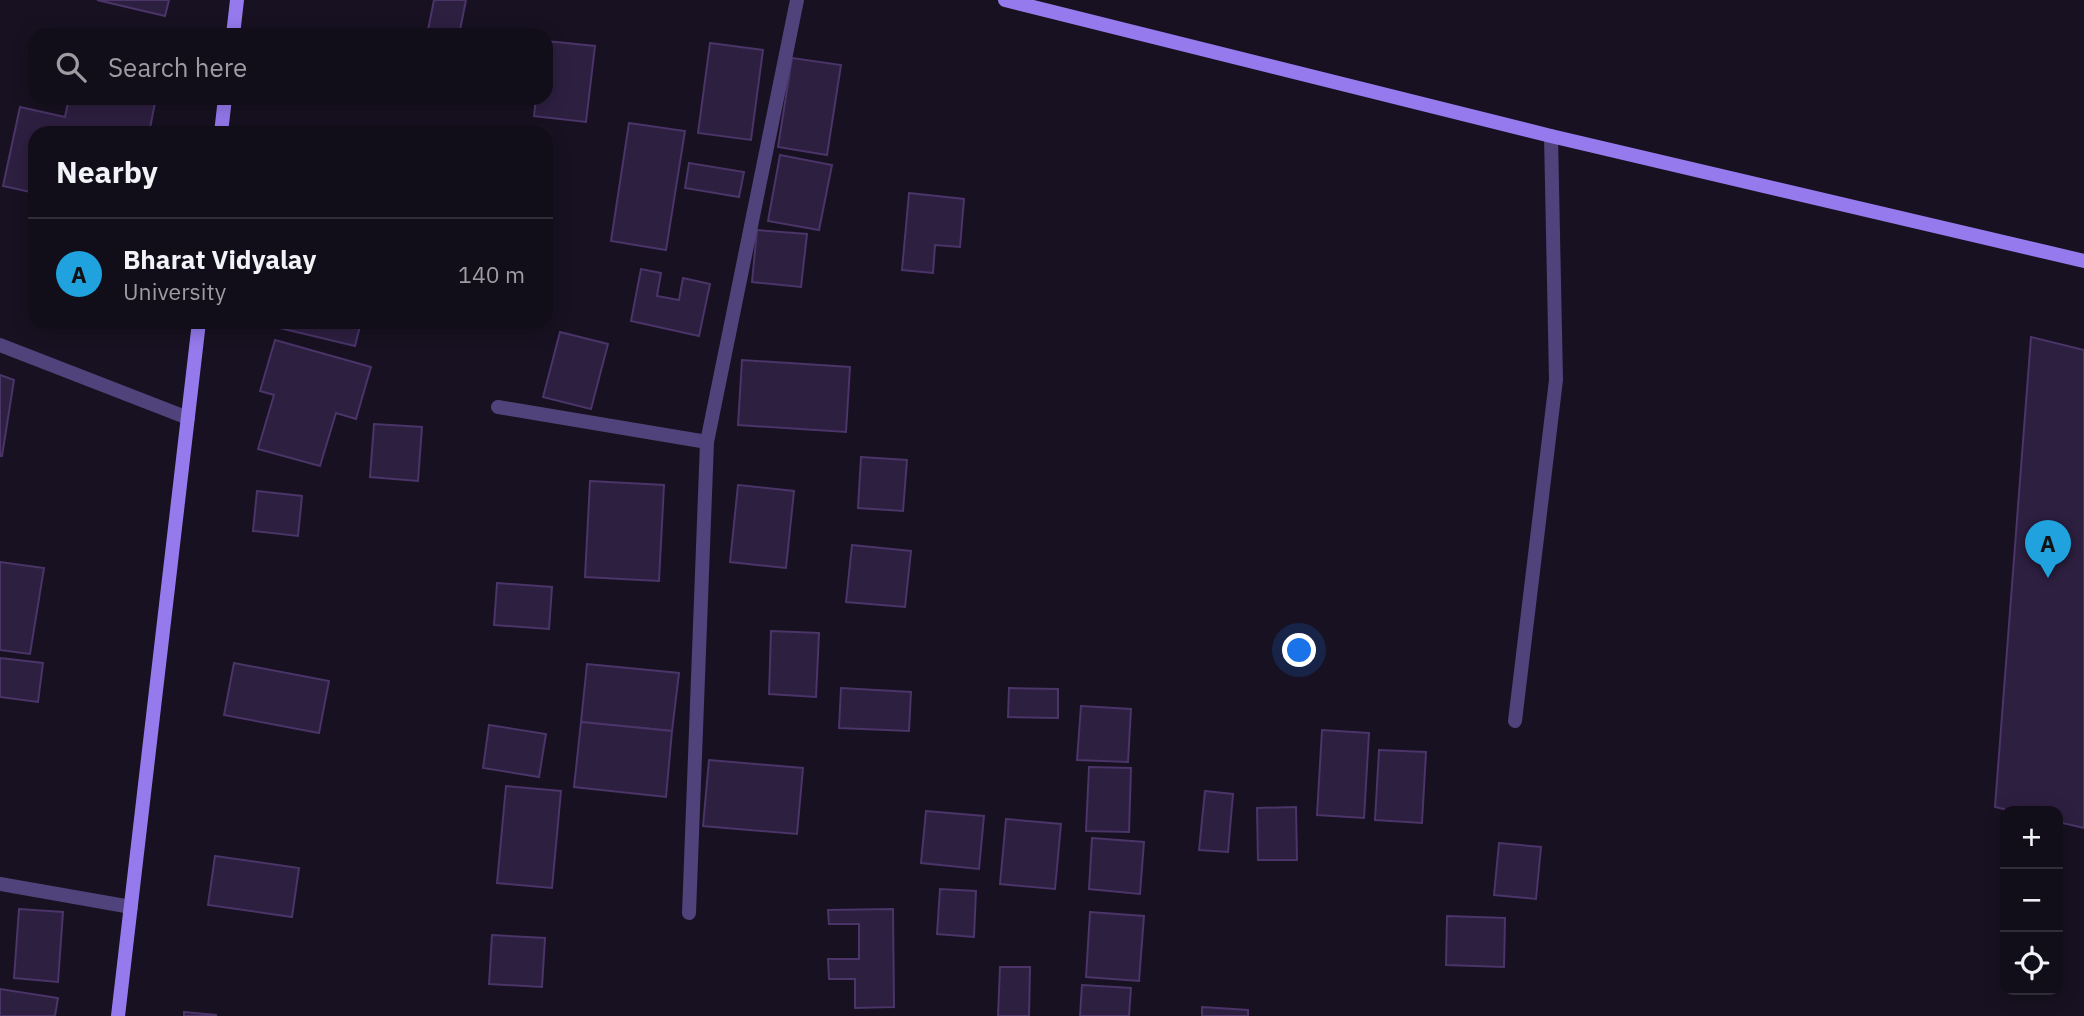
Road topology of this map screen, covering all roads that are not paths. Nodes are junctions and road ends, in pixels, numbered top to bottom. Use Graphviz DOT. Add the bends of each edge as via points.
graph roads {
  1 [pos="237,0"];
  2 [pos="797,0"];
  3 [pos="1004,0"];
  4 [pos="234,28"];
  5 [pos="224,105"];
  6 [pos="222,126"];
  7 [pos="1551,136"];
  8 [pos="2084,261"];
  9 [pos="198,329"];
  10 [pos="0,345"];
  11 [pos="498,407"];
  12 [pos="188,418"];
  13 [pos="707,442"];
  14 [pos="1515,721"];
  15 [pos="0,884"];
  16 [pos="131,906"];
  17 [pos="689,913"];
  18 [pos="118,1016"];
  1 -- 4 [label="main road"];
  2 -- 13 [label="street"];
  3 -- 7 [label="main road"];
  5 -- 6 [label="main road"];
  7 -- 8 [label="main road"];
  7 -- 14 [label="street" via="1556,380"];
  9 -- 12 [label="main road"];
  10 -- 12 [label="street"];
  11 -- 13 [label="street"];
  12 -- 16 [label="main road"];
  13 -- 17 [label="street"];
  15 -- 16 [label="street"];
  16 -- 18 [label="main road"];
}
